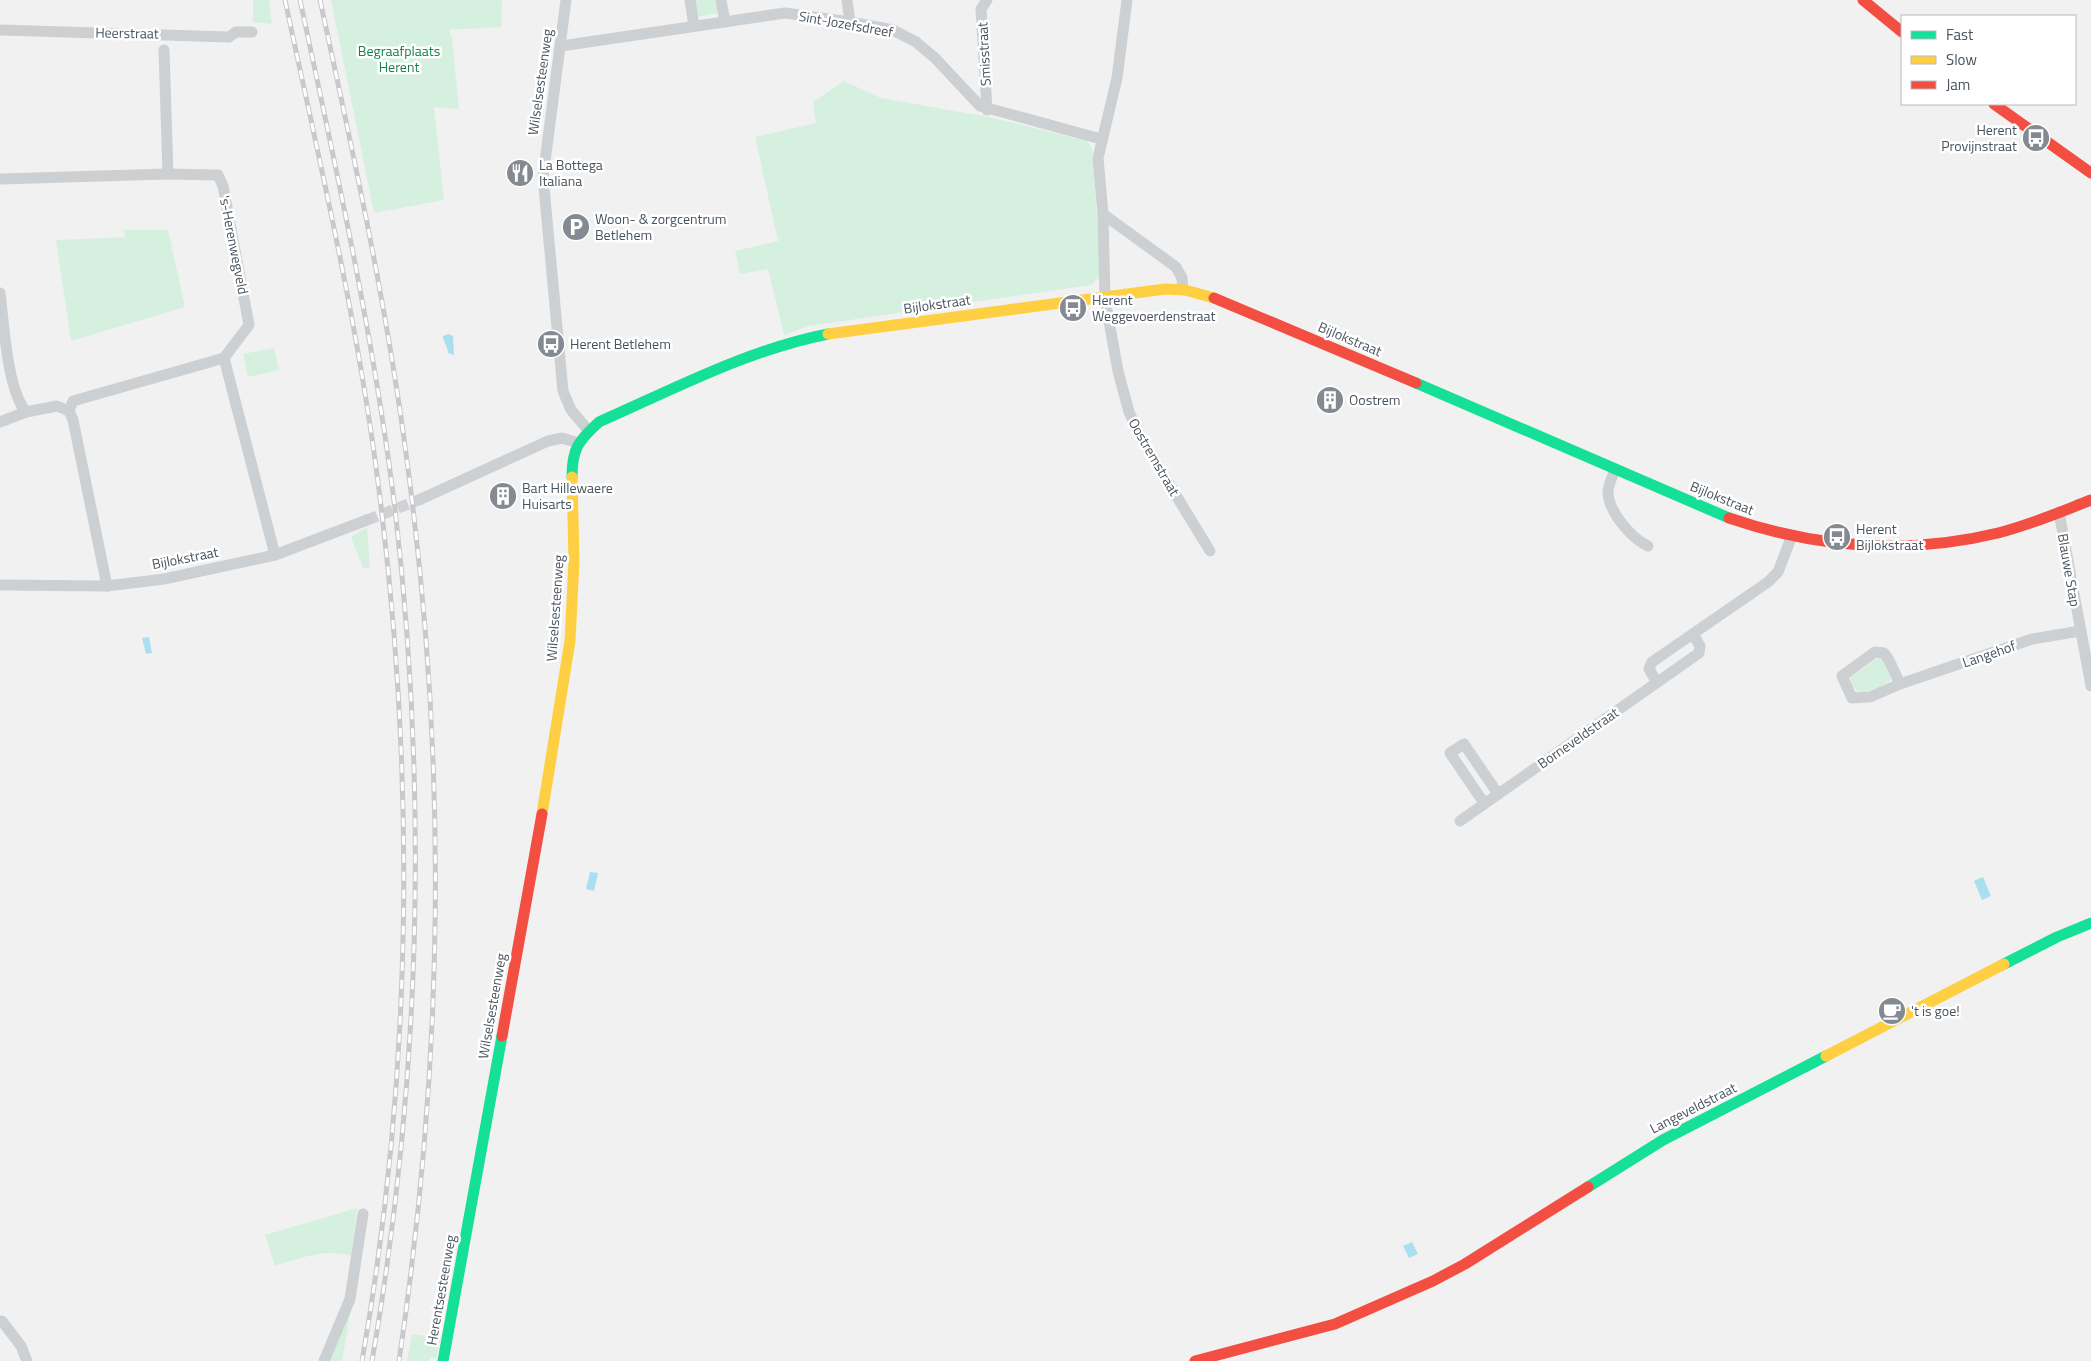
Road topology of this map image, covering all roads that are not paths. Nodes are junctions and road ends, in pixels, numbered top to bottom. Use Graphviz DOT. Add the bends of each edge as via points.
graph roads {
  1 [pos="566,0"];
  2 [pos="690,0"];
  3 [pos="721,0"];
  4 [pos="848,0"];
  5 [pos="987,0"];
  6 [pos="1127,0"];
  7 [pos="1863,0"];
  8 [pos="725,22"];
  9 [pos="850,22"];
  10 [pos="694,26"];
  11 [pos="0,30"];
  12 [pos="1901,31"];
  13 [pos="252,32"];
  14 [pos="561,46"];
  15 [pos="164,50"];
  16 [pos="1995,105"];
  17 [pos="987,110"];
  18 [pos="1101,139"];
  19 [pos="2091,173"];
  20 [pos="168,174"];
  21 [pos="0,179"];
  22 [pos="1103,214"];
  23 [pos="1182,289"];
  24 [pos="0,293"];
  25 [pos="1105,296"];
  26 [pos="224,358"];
  27 [pos="69,411"];
  28 [pos="26,412"];
  29 [pos="0,422"];
  30 [pos="588,430"];
  31 [pos="578,443"];
  32 [pos="1615,470"];
  33 [pos="421,499"];
  34 [pos="2091,500"];
  35 [pos="2059,512"];
  36 [pos="367,520"];
  37 [pos="1791,538"];
  38 [pos="1648,546"];
  39 [pos="1210,551"];
  40 [pos="275,555"];
  41 [pos="0,585"];
  42 [pos="107,586"];
  43 [pos="2080,631"];
  44 [pos="1693,634"];
  45 [pos="1656,681"];
  46 [pos="1900,684"];
  47 [pos="2091,686"];
  48 [pos="1498,794"];
  49 [pos="1484,804"];
  50 [pos="1460,821"];
  51 [pos="2091,923"];
  52 [pos="363,1214"];
  53 [pos="468,1225"];
  54 [pos="2,1321"];
  55 [pos="27,1361"];
  56 [pos="324,1361"];
  57 [pos="443,1361"];
  58 [pos="1195,1361"];
  1 -- 14 [label="street, Wilselsesteenweg"];
  2 -- 10 [label="street"];
  3 -- 8 [label="street"];
  4 -- 9 [label="street"];
  5 -- 17 [label="street, Smisstraat" via="982,8"];
  6 -- 18 [label="street, Oostremstraat" via="1117,78"];
  7 -- 12 [label="street"];
  8 -- 9 [label="street, Sint-Jozefsdreef" via="785,13"];
  8 -- 10 [label="street, Sint-Jozefsdreef"];
  9 -- 17 [label="street, Sint-Jozefsdreef" via="893,30 916,42"];
  10 -- 14 [label="street, Sint-Jozefsdreef"];
  11 -- 13 [label="street, Heerstraat" via="229,37 236,32"];
  14 -- 30 [label="street, Wilselsesteenweg" via="544,153 544,208 563,391 571,410"];
  15 -- 20 [label="street"];
  16 -- 19 [label="street"];
  17 -- 18 [label="street, Sint-Jozefsdreef"];
  18 -- 22 [label="street, Oostremstraat" via="1098,158"];
  20 -- 21 [label="street, 's-Herenwegveld"];
  20 -- 26 [label="street, 's-Herenwegveld" via="218,175 222,186 249,326"];
  22 -- 23 [label="street" via="1176,266 1182,278"];
  22 -- 25 [label="street, Oostremstraat"];
  23 -- 25 [label="street, Bijlokstraat"];
  23 -- 32 [label="street, Bijlokstraat" via="1240,307"];
  24 -- 28 [label="street" via="19,404"];
  25 -- 30 [label="street, Bijlokstraat" via="843,331 789,342 763,350 603,419"];
  25 -- 39 [label="street, Oostremstraat" via="1129,412 1141,438"];
  26 -- 27 [label="street" via="73,401"];
  26 -- 40 [label="street"];
  27 -- 28 [label="street" via="57,406"];
  27 -- 42 [label="street"];
  28 -- 29 [label="street"];
  30 -- 31 [label="street, Wilselsesteenweg"];
  31 -- 33 [label="street" via="562,438 548,441"];
  31 -- 53 [label="street, Wilselsesteenweg" via="572,457 574,561 570,641"];
  32 -- 37 [label="street, Bijlokstraat" via="1720,515"];
  32 -- 38 [label="street" via="1609,486 1613,509 1633,535"];
  34 -- 35 [label="street, Bijlokstraat"];
  35 -- 37 [label="street, Bijlokstraat" via="1999,533 1927,545 1860,546"];
  35 -- 43 [label="street, Blauwe Stap"];
  36 -- 40 [label="street, Bijlokstraat"];
  37 -- 44 [label="street" via="1778,572 1768,582"];
  40 -- 42 [label="street, Bijlokstraat" via="164,579"];
  41 -- 42 [label="street, Bijlokstraat"];
  43 -- 46 [label="street, Langehof" via="2032,639"];
  43 -- 47 [label="street, Blauwe Stap"];
  44 -- 45 [label="street" via="1652,662 1649,669"];
  44 -- 45 [label="street, Borneveldstraat" via="1700,646 1698,653"];
  45 -- 48 [label="street, Borneveldstraat"];
  46 -- 46 [label="street, Langehof" via="1870,697 1852,698 1842,676 1875,652 1884,653"];
  48 -- 49 [label="street, Borneveldstraat"];
  48 -- 49 [label="street" via="1464,744 1450,753"];
  49 -- 50 [label="street, Borneveldstraat"];
  51 -- 58 [label="street, Langeveldstraat" via="2057,937 1663,1140 1434,1282 1315,1330"];
  52 -- 56 [label="street" via="350,1299"];
  53 -- 57 [label="street, Herentsesteenweg"];
  54 -- 55 [label="street" via="18,1340"];
}
